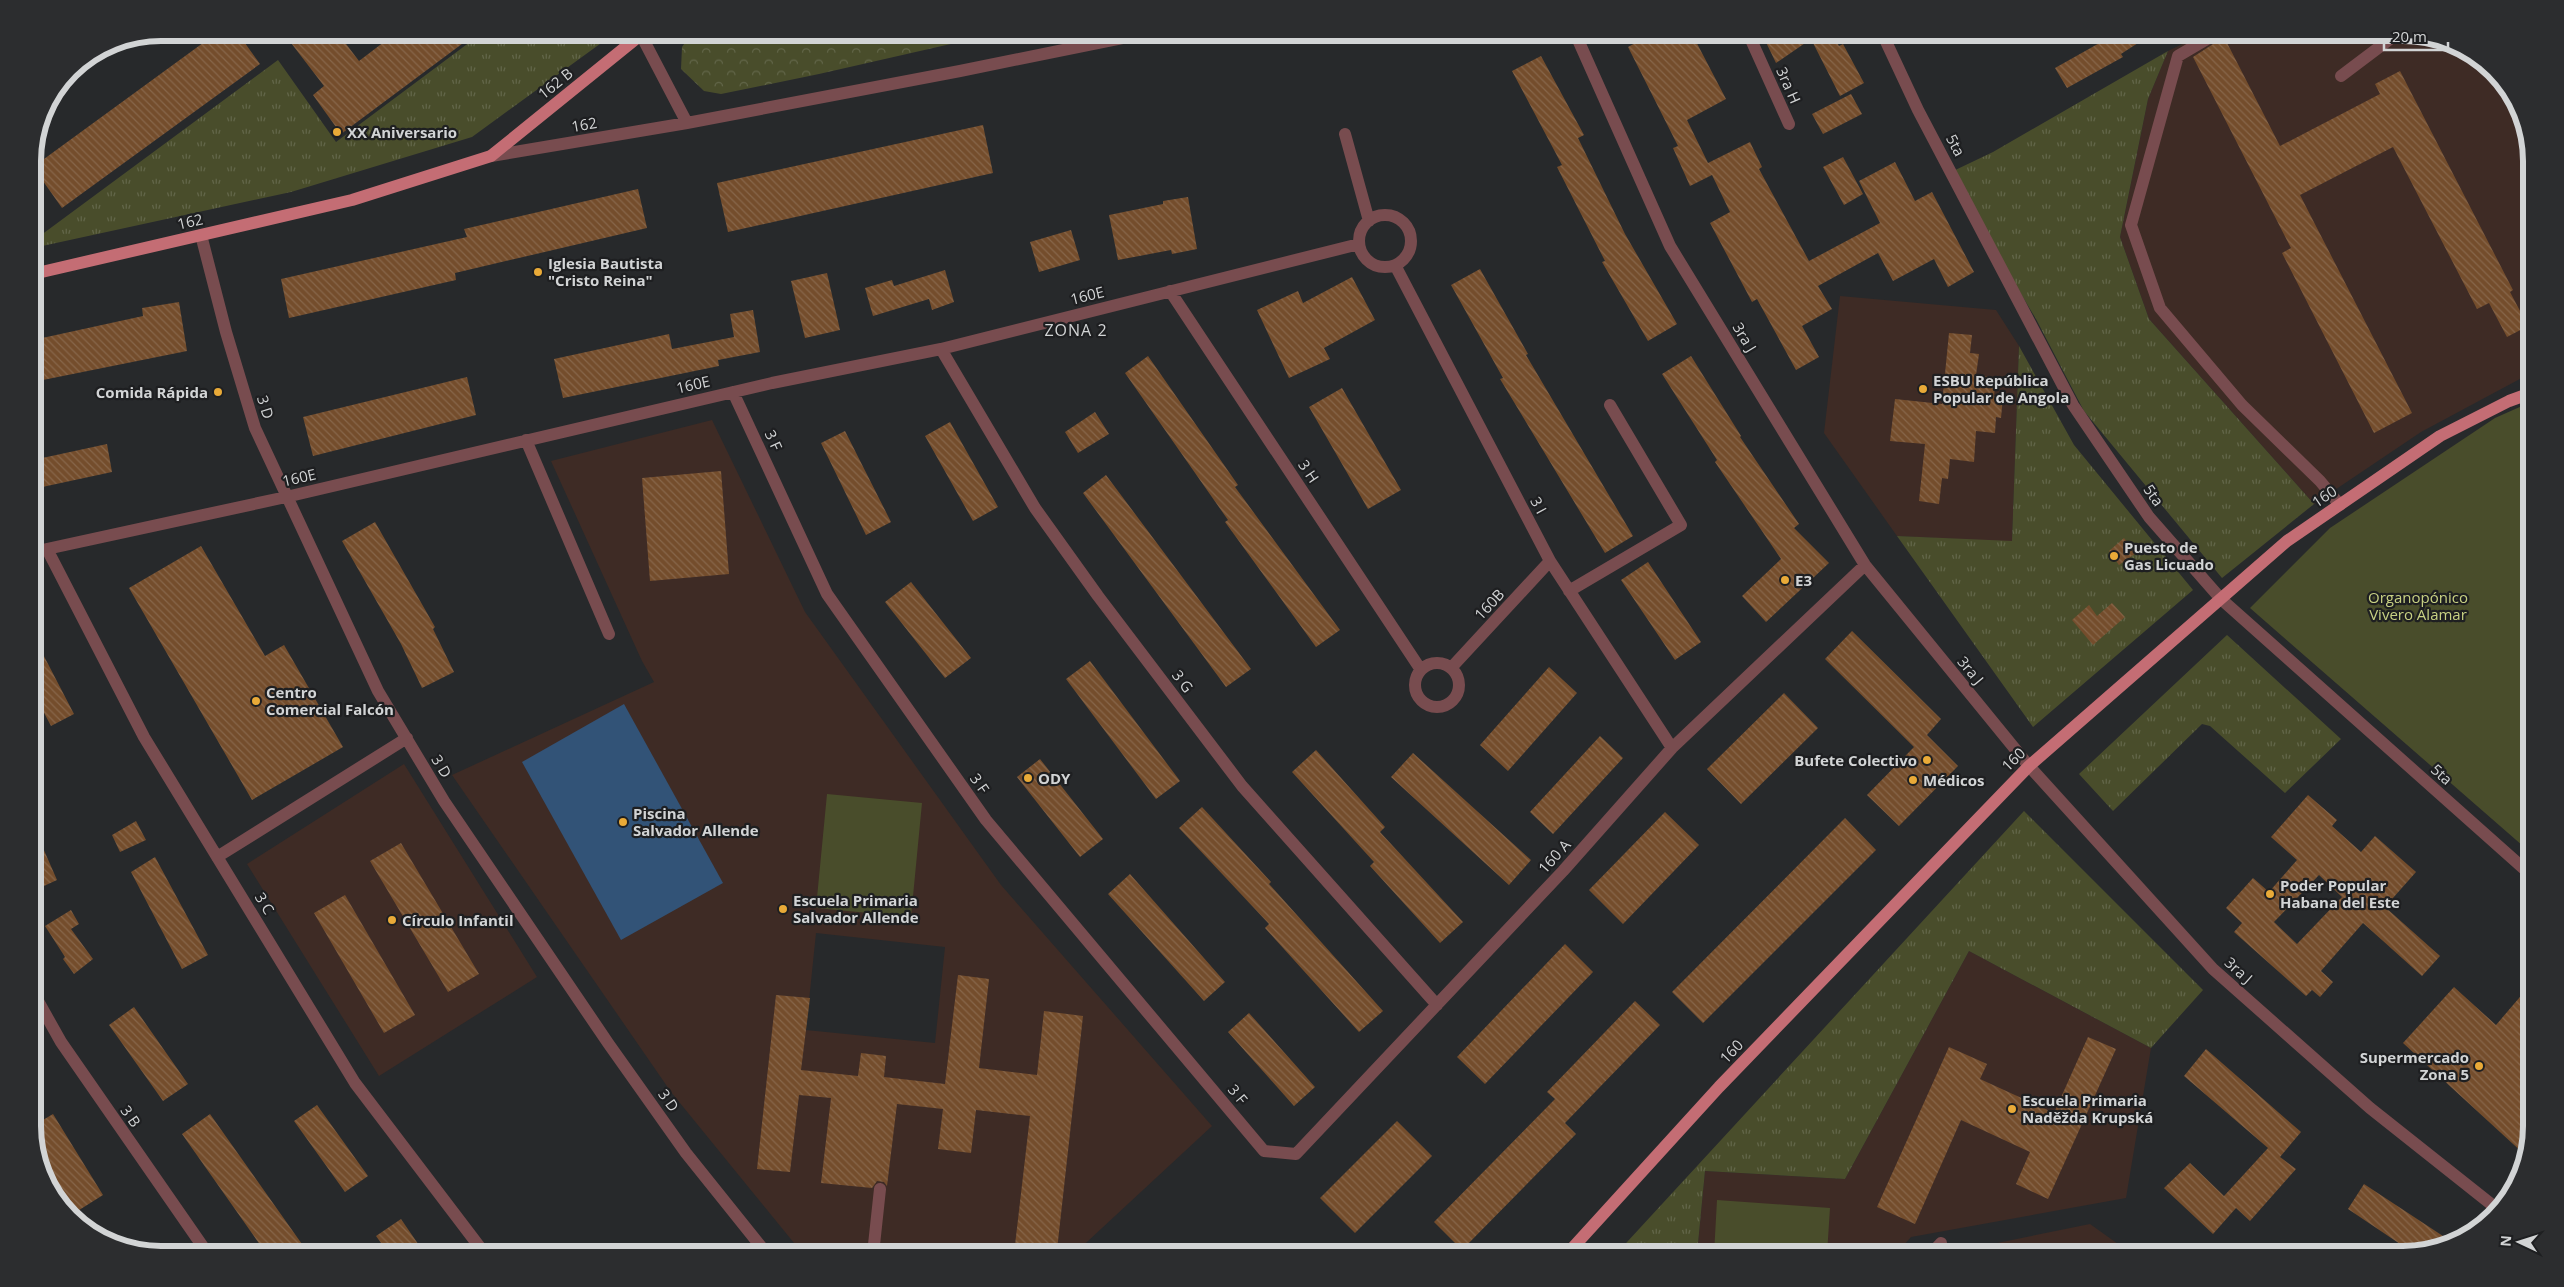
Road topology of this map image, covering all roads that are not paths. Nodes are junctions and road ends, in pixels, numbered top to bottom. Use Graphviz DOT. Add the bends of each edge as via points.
graph roads {
  1 [pos="633,41"];
  2 [pos="646,41"];
  3 [pos="1096,41"];
  4 [pos="1579,41"];
  5 [pos="1752,41"];
  6 [pos="1886,41"];
  7 [pos="2203,41"];
  8 [pos="2387,41"];
  9 [pos="2341,76"];
  10 [pos="687,123"];
  11 [pos="1789,124"];
  12 [pos="1345,134"];
  13 [pos="491,156"];
  14 [pos="1368,221"];
  15 [pos="201,235"];
  16 [pos="1359,244"];
  17 [pos="1395,265"];
  18 [pos="42,272"];
  19 [pos="1170,291"];
  20 [pos="941,350"];
  21 [pos="733,392"];
  22 [pos="2522,396"];
  23 [pos="1610,405"];
  24 [pos="526,440"];
  25 [pos="286,497"];
  26 [pos="2340,505"];
  27 [pos="48,549"];
  28 [pos="42,550"];
  29 [pos="1550,561"];
  30 [pos="1865,565"];
  31 [pos="1570,591"];
  32 [pos="2220,599"];
  33 [pos="609,634"];
  34 [pos="1451,668"];
  35 [pos="1420,670"];
  36 [pos="407,738"];
  37 [pos="1672,748"];
  38 [pos="2029,766"];
  39 [pos="217,857"];
  40 [pos="2523,868"];
  41 [pos="1437,1005"];
  42 [pos="42,1008"];
  43 [pos="1264,1151"];
  44 [pos="880,1189"];
  45 [pos="2493,1205"];
  46 [pos="1941,1243"];
  47 [pos="202,1246"];
  48 [pos="479,1246"];
  49 [pos="761,1246"];
  50 [pos="874,1246"];
  51 [pos="1574,1246"];
  52 [pos="1938,1246"];
  1 -- 13 [label="main road, 162 B"];
  2 -- 10 [label="street, 162 B"];
  3 -- 10 [label="street, 162"];
  4 -- 30 [label="street, 3ra J" via="1670,246"];
  5 -- 11 [label="street, 3ra H"];
  6 -- 32 [label="street, 5ta" via="1918,110 2073,405 2149,517"];
  7 -- 26 [label="street" via="2178,56 2131,226 2160,308 2242,405 2320,481"];
  8 -- 9 [label="street"];
  10 -- 13 [label="street, 162"];
  12 -- 14 [label="street"];
  13 -- 15 [label="main road, 162" via="352,200"];
  14 -- 16 [label="street"];
  14 -- 17 [label="street" via="1385,215 1401,221 1407,228 1410,236 1408,253"];
  15 -- 18 [label="main road, 162"];
  15 -- 25 [label="street, 3 D" via="255,428"];
  16 -- 17 [label="street" via="1362,254 1377,266"];
  16 -- 19 [label="street, 160E"];
  17 -- 29 [label="street, 3 I"];
  19 -- 20 [label="street, 160E"];
  19 -- 35 [label="street, 3 H"];
  20 -- 21 [label="street, 160E"];
  20 -- 41 [label="street, 3 G" via="1035,508 1098,596 1242,786"];
  21 -- 24 [label="street, 160E"];
  21 -- 43 [label="street, 3 F" via="827,594 986,820"];
  22 -- 26 [label="main road, 160" via="2440,436"];
  23 -- 31 [label="street" via="1681,525"];
  24 -- 25 [label="street, 160E"];
  24 -- 33 [label="street"];
  25 -- 27 [label="street, 160E"];
  25 -- 36 [label="street, 3 D" via="378,691"];
  26 -- 32 [label="main road, 160" via="2287,541"];
  27 -- 28 [label="street, 160E"];
  27 -- 39 [label="street, 3 C" via="144,737"];
  29 -- 31 [label="street, 3 I"];
  29 -- 34 [label="street, 160B"];
  30 -- 37 [label="street, 160 A"];
  30 -- 38 [label="street, 3ra J"];
  31 -- 37 [label="street, 3 I"];
  32 -- 38 [label="main road, 160"];
  32 -- 40 [label="street, 5ta"];
  34 -- 35 [label="street" via="1434,663"];
  34 -- 35 [label="street" via="1457,676 1457,694 1452,702 1435,707 1426,705 1416,692 1416,677"];
  36 -- 39 [label="street"];
  36 -- 49 [label="street, 3 D" via="444,801 608,1043 686,1153"];
  37 -- 41 [label="street, 160 A" via="1563,871"];
  38 -- 45 [label="street, 3ra J" via="2213,969 2370,1108"];
  38 -- 51 [label="main road, 160" via="1725,1080"];
  39 -- 48 [label="street, 3 C" via="355,1083"];
  41 -- 43 [label="street, 160 A" via="1296,1154"];
  42 -- 47 [label="street, 3 B" via="61,1042"];
  44 -- 50 [label="street"];
  46 -- 52 [label="street"];
}
